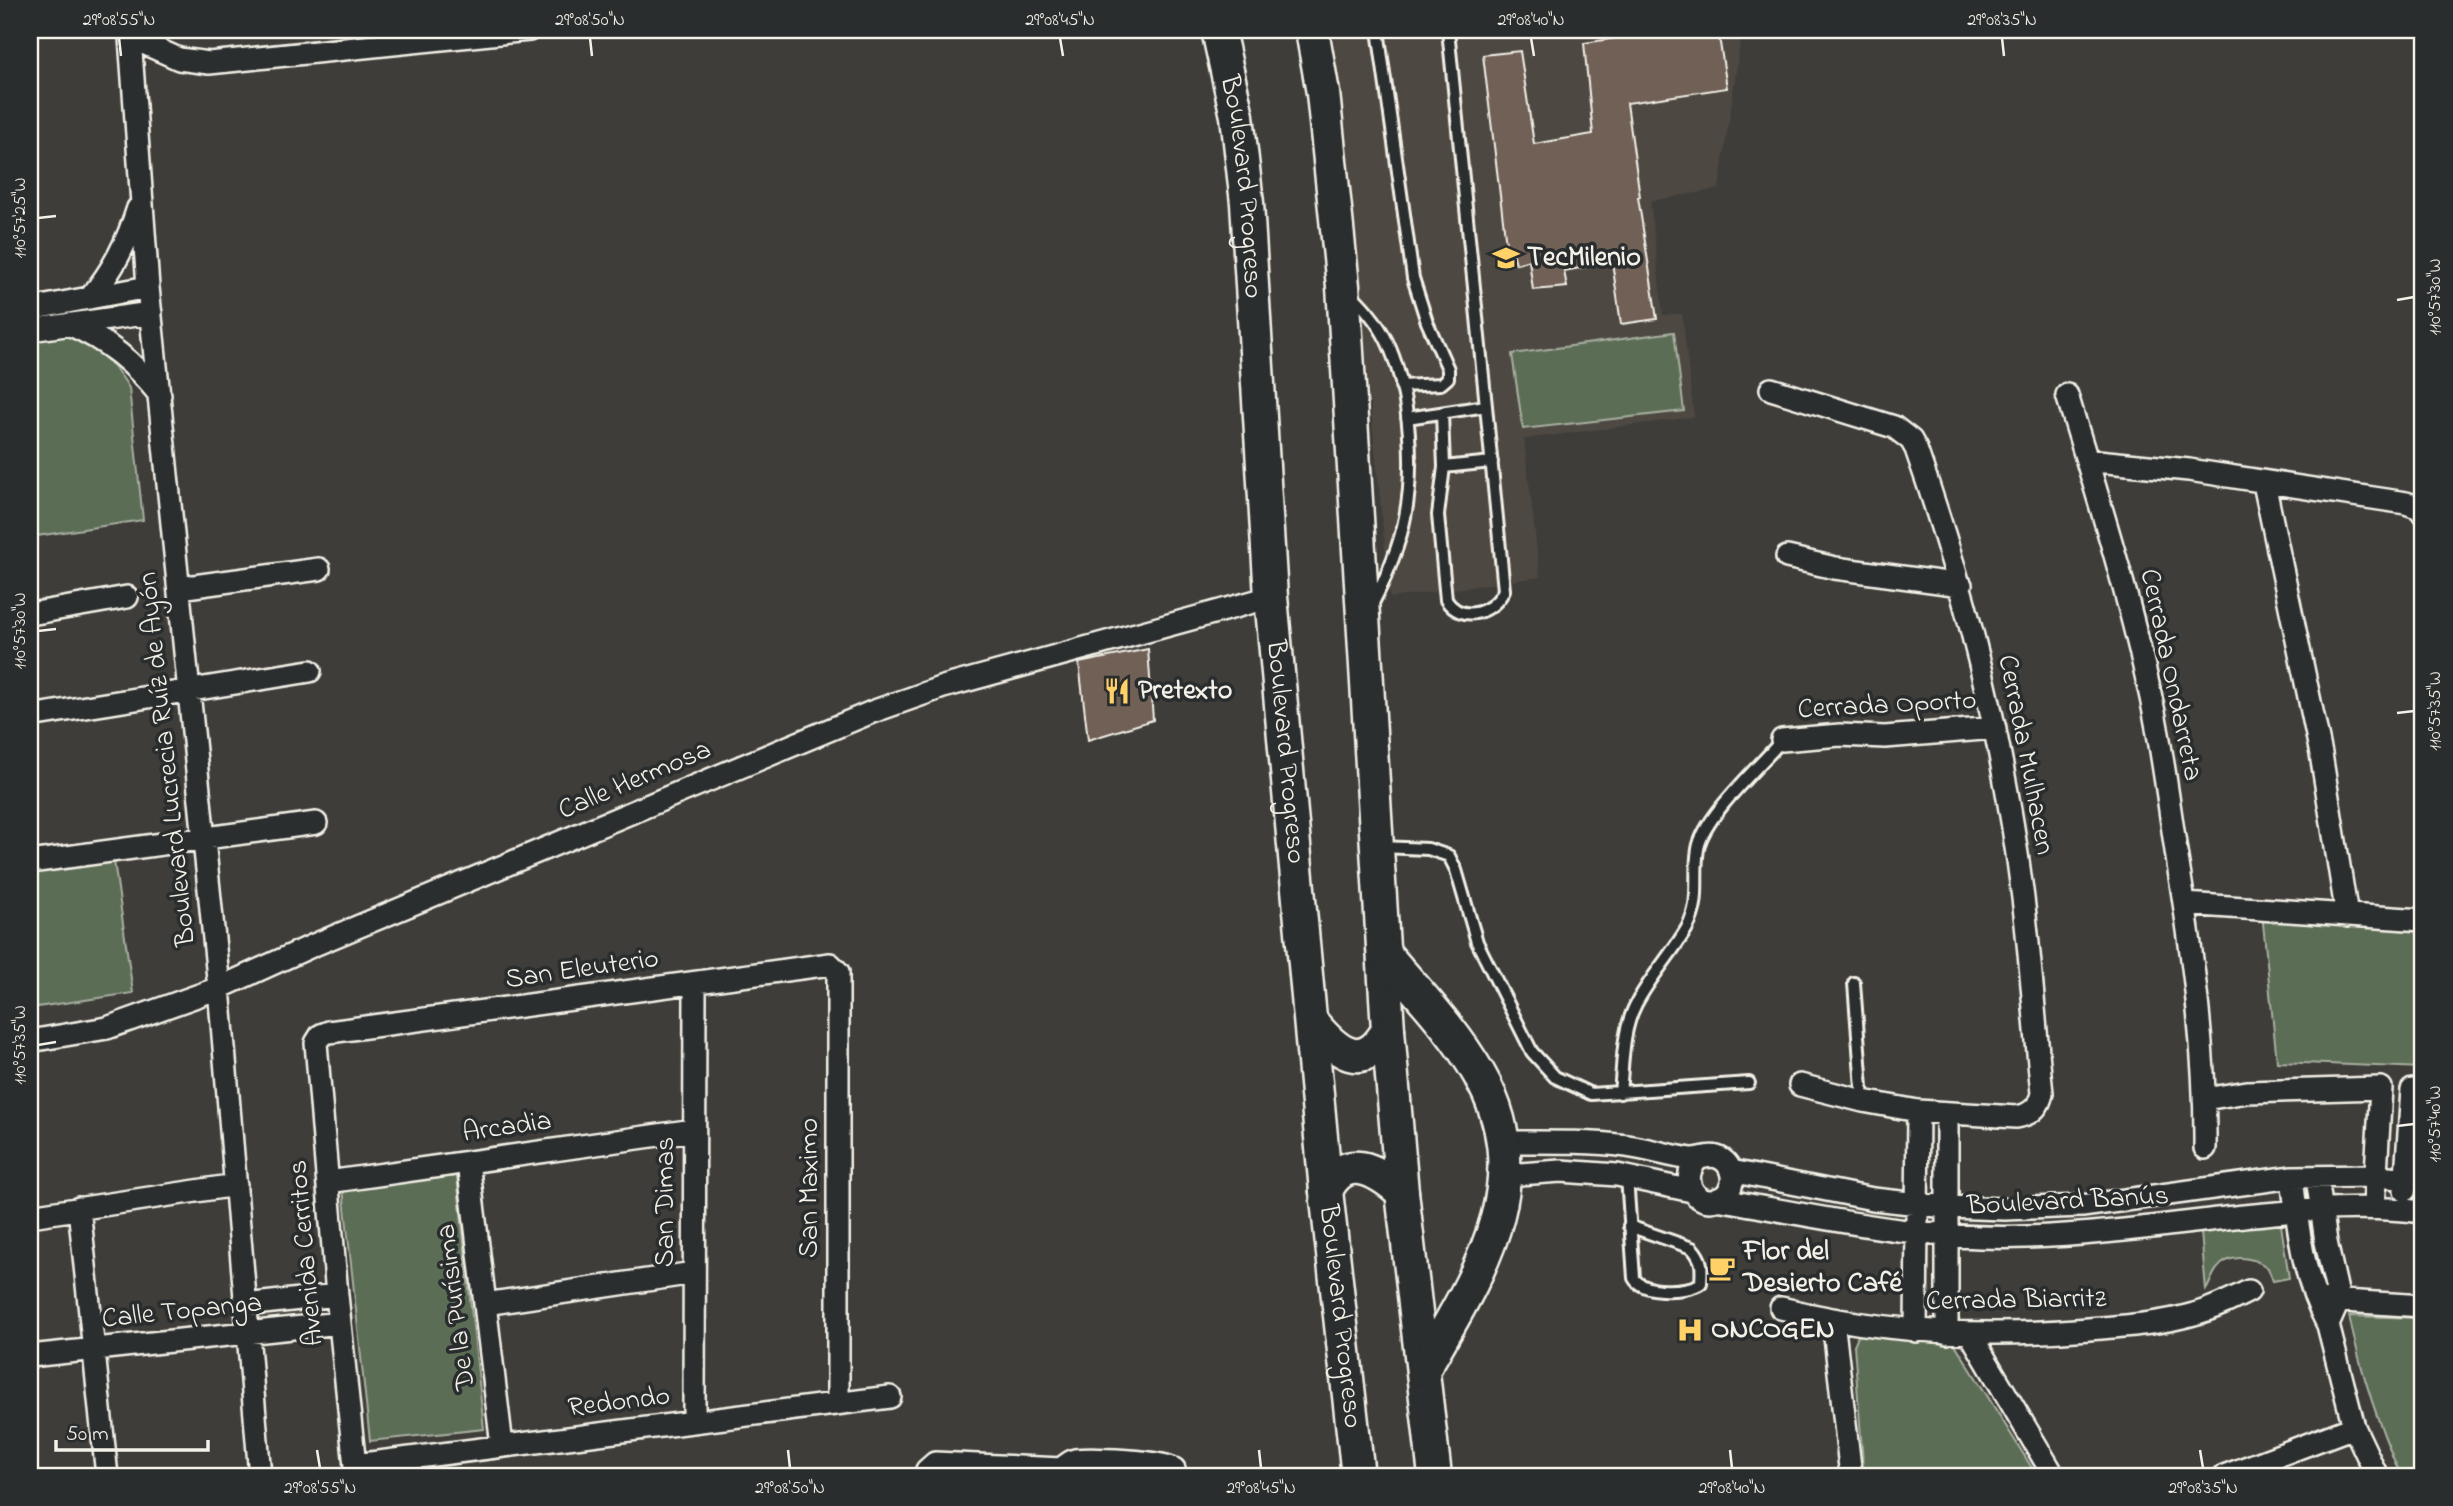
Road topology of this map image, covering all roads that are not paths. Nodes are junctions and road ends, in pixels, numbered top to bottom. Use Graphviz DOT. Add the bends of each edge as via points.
graph roads {
  1 [pos="529,30"];
  2 [pos="1218,30"];
  3 [pos="1312,30"];
  4 [pos="1378,30"];
  5 [pos="1448,30"];
  6 [pos="129,34"];
  7 [pos="141,199"];
  8 [pos="1343,286"];
  9 [pos="148,287"];
  10 [pos="90,298"];
  11 [pos="30,309"];
  12 [pos="151,313"];
  13 [pos="59,318"];
  14 [pos="30,330"];
  15 [pos="1401,386"];
  16 [pos="1771,389"];
  17 [pos="160,396"];
  18 [pos="2067,396"];
  19 [pos="1486,406"];
  20 [pos="1442,413"];
  21 [pos="1407,418"];
  22 [pos="2087,460"];
  23 [pos="1492,462"];
  24 [pos="1444,467"];
  25 [pos="2264,483"];
  26 [pos="2423,513"];
  27 [pos="1787,557"];
  28 [pos="319,569"];
  29 [pos="1961,584"];
  30 [pos="179,588"];
  31 [pos="127,597"];
  32 [pos="1271,597"];
  33 [pos="30,614"];
  34 [pos="1365,619"];
  35 [pos="310,671"];
  36 [pos="188,691"];
  37 [pos="30,716"];
  38 [pos="1995,728"];
  39 [pos="1782,740"];
  40 [pos="316,823"];
  41 [pos="204,837"];
  42 [pos="1378,847"];
  43 [pos="30,862"];
  44 [pos="2185,904"];
  45 [pos="2347,916"];
  46 [pos="2423,920"];
  47 [pos="1384,953"];
  48 [pos="838,972"];
  49 [pos="695,983"];
  50 [pos="1854,983"];
  51 [pos="219,988"];
  52 [pos="1311,1021"];
  53 [pos="1388,1030"];
  54 [pos="329,1032"];
  55 [pos="30,1041"];
  56 [pos="1749,1083"];
  57 [pos="1800,1085"];
  58 [pos="2423,1091"];
  59 [pos="1620,1093"];
  60 [pos="2205,1099"];
  61 [pos="1863,1101"];
  62 [pos="1918,1111"];
  63 [pos="1947,1114"];
  64 [pos="694,1130"];
  65 [pos="1504,1142"];
  66 [pos="2205,1148"];
  67 [pos="1697,1160"];
  68 [pos="468,1162"];
  69 [pos="1731,1171"];
  70 [pos="1505,1175"];
  71 [pos="2377,1176"];
  72 [pos="1627,1177"];
  73 [pos="2292,1177"];
  74 [pos="2317,1177"];
  75 [pos="2415,1179"];
  76 [pos="328,1182"];
  77 [pos="236,1185"];
  78 [pos="1326,1191"];
  79 [pos="1692,1191"];
  80 [pos="1402,1192"];
  81 [pos="1717,1199"];
  82 [pos="1917,1205"];
  83 [pos="1947,1207"];
  84 [pos="2374,1207"];
  85 [pos="79,1208"];
  86 [pos="2321,1208"];
  87 [pos="2296,1211"];
  88 [pos="2414,1211"];
  89 [pos="30,1216"];
  90 [pos="1629,1226"];
  91 [pos="1917,1234"];
  92 [pos="1947,1236"];
  93 [pos="694,1273"];
  94 [pos="2249,1292"];
  95 [pos="337,1295"];
  96 [pos="2339,1300"];
  97 [pos="2315,1301"];
  98 [pos="485,1304"];
  99 [pos="245,1305"];
  100 [pos="2423,1306"];
  101 [pos="1781,1308"];
  102 [pos="1833,1320"];
  103 [pos="340,1323"];
  104 [pos="2328,1325"];
  105 [pos="1916,1331"];
  106 [pos="1947,1333"];
  107 [pos="248,1335"];
  108 [pos="1971,1335"];
  109 [pos="95,1349"];
  110 [pos="30,1356"];
  111 [pos="1423,1370"];
  112 [pos="890,1397"];
  113 [pos="838,1404"];
  114 [pos="694,1422"];
  115 [pos="2354,1427"];
  116 [pos="502,1446"];
  117 [pos="356,1471"];
  118 [pos="1065,1473"];
  119 [pos="1175,1474"];
  120 [pos="107,1476"];
  121 [pos="260,1476"];
  122 [pos="927,1476"];
  123 [pos="1358,1476"];
  124 [pos="1435,1476"];
  125 [pos="1852,1476"];
  126 [pos="2054,1476"];
  127 [pos="2224,1476"];
  128 [pos="2377,1476"];
  1 -- 6 [label="street" via="209,63 179,59"];
  2 -- 32 [label="main road, Boulevard Progreso" via="1237,116 1247,203"];
  3 -- 8 [label="main road"];
  4 -- 15 [label="lane" via="1413,278 1448,369 1448,378 1441,383"];
  5 -- 19 [label="lane"];
  6 -- 7 [label="street, Boulevard Lucrecia Ruíz de Ayón"];
  7 -- 9 [label="street, Boulevard Lucrecia Ruíz de Ayón"];
  7 -- 10 [label="street" via="122,253"];
  8 -- 15 [label="lane" via="1380,329"];
  8 -- 34 [label="main road"];
  9 -- 10 [label="street"];
  9 -- 12 [label="street, Boulevard Lucrecia Ruíz de Ayón"];
  10 -- 13 [label="street"];
  11 -- 13 [label="street"];
  12 -- 13 [label="street"];
  12 -- 17 [label="street, Boulevard Lucrecia Ruíz de Ayón"];
  13 -- 14 [label="street"];
  13 -- 17 [label="street" via="131,362"];
  15 -- 21 [label="lane"];
  16 -- 29 [label="street, Cerrada Mulhacen" via="1894,428 1912,440"];
  17 -- 30 [label="street, Boulevard Lucrecia Ruíz de Ayón"];
  18 -- 22 [label="street, Cerrada Ondarreta"];
  19 -- 20 [label="lane"];
  19 -- 23 [label="lane"];
  20 -- 21 [label="lane"];
  20 -- 24 [label="lane"];
  21 -- 34 [label="lane" via="1405,517 1385,580"];
  22 -- 25 [label="street"];
  22 -- 44 [label="street, Cerrada Ondarreta" via="2154,713"];
  23 -- 24 [label="lane"];
  23 -- 24 [label="lane" via="1504,590 1499,602 1483,612 1464,614 1446,600 1437,515"];
  25 -- 26 [label="street" via="2406,503"];
  25 -- 45 [label="street" via="2321,754"];
  27 -- 29 [label="street" via="1835,568"];
  28 -- 30 [label="street"];
  29 -- 38 [label="street, Cerrada Mulhacen"];
  30 -- 36 [label="street, Boulevard Lucrecia Ruíz de Ayón"];
  31 -- 33 [label="street"];
  32 -- 51 [label="street, Calle Hermosa" via="943,687 872,712"];
  32 -- 52 [label="main road, Boulevard Progreso"];
  34 -- 42 [label="main road"];
  35 -- 36 [label="street"];
  36 -- 37 [label="street"];
  36 -- 41 [label="street, Boulevard Lucrecia Ruíz de Ayón"];
  38 -- 39 [label="street, Cerrada Oporto"];
  38 -- 63 [label="street, Cerrada Mulhacen" via="2023,897 2042,1093 2035,1109 2016,1117"];
  39 -- 59 [label="lane" via="1703,831 1697,900 1687,927 1635,1006 1625,1042"];
  40 -- 41 [label="street"];
  41 -- 43 [label="street"];
  41 -- 51 [label="street, Boulevard Lucrecia Ruíz de Ayón"];
  42 -- 47 [label="main road"];
  42 -- 59 [label="lane" via="1428,849 1449,856 1477,942 1532,1052 1555,1077 1591,1094"];
  44 -- 45 [label="street"];
  44 -- 60 [label="street, Cerrada Ondarreta"];
  45 -- 46 [label="street"];
  47 -- 53 [label="main road"];
  47 -- 65 [label="main road" via="1479,1074"];
  48 -- 49 [label="street, San Eleuterio" via="830,964"];
  48 -- 113 [label="street, San Maximo"];
  49 -- 54 [label="street, San Eleuterio"];
  49 -- 64 [label="street, San Dimas"];
  50 -- 61 [label="lane"];
  51 -- 55 [label="street, Calle Hermosa" via="107,1028"];
  51 -- 77 [label="street, Boulevard Lucrecia Ruíz de Ayón"];
  52 -- 53 [label="main road" via="1335,1047 1350,1054 1364,1055 1379,1046"];
  52 -- 78 [label="main road, Boulevard Progreso"];
  53 -- 80 [label="main road"];
  54 -- 76 [label="street, Avenida Cerritos" via="316,1043"];
  56 -- 59 [label="lane"];
  57 -- 61 [label="street"];
  58 -- 75 [label="street" via="2412,1090"];
  60 -- 66 [label="street, Cerrada Ondarreta"];
  60 -- 71 [label="street" via="2248,1092 2381,1088"];
  61 -- 62 [label="street"];
  62 -- 63 [label="street"];
  62 -- 82 [label="street"];
  63 -- 83 [label="street"];
  64 -- 68 [label="street, Arcadia"];
  64 -- 93 [label="street, San Dimas"];
  65 -- 67 [label="street" via="1628,1146"];
  65 -- 70 [label="main road"];
  67 -- 69 [label="street" via="1717,1157"];
  67 -- 79 [label="street" via="1689,1171"];
  68 -- 76 [label="street, Arcadia"];
  68 -- 98 [label="street, De la Purísima"];
  69 -- 81 [label="street" via="1728,1191"];
  69 -- 82 [label="street, Boulevard Banús"];
  70 -- 72 [label="street" via="1561,1171"];
  70 -- 111 [label="main road" via="1499,1218 1485,1256"];
  71 -- 74 [label="street, Boulevard Banús"];
  71 -- 75 [label="street, Boulevard Banús"];
  71 -- 84 [label="street"];
  72 -- 79 [label="street"];
  72 -- 90 [label="lane"];
  73 -- 74 [label="street, Boulevard Banús"];
  73 -- 83 [label="street, Boulevard Banús" via="2082,1206"];
  73 -- 87 [label="street"];
  74 -- 86 [label="street"];
  75 -- 88 [label="street"];
  76 -- 95 [label="street, Avenida Cerritos"];
  77 -- 85 [label="street"];
  77 -- 99 [label="street, Boulevard Lucrecia Ruíz de Ayón"];
  78 -- 80 [label="main road" via="1332,1178 1343,1170 1360,1167 1374,1170"];
  78 -- 123 [label="main road, Boulevard Progreso"];
  79 -- 81 [label="street" via="1703,1199"];
  80 -- 111 [label="main road"];
  81 -- 91 [label="street, Boulevard Banús"];
  82 -- 83 [label="street, Boulevard Banús"];
  82 -- 91 [label="street"];
  83 -- 92 [label="street"];
  84 -- 86 [label="street, Boulevard Banús"];
  84 -- 88 [label="street, Boulevard Banús"];
  85 -- 89 [label="street"];
  85 -- 109 [label="street"];
  86 -- 87 [label="street, Boulevard Banús"];
  86 -- 96 [label="street"];
  87 -- 92 [label="street, Boulevard Banús" via="2054,1236"];
  87 -- 97 [label="street"];
  90 -- 90 [label="lane" via="1637,1284 1683,1290 1701,1283 1702,1266 1692,1248"];
  91 -- 92 [label="street, Boulevard Banús"];
  91 -- 105 [label="street"];
  92 -- 106 [label="street"];
  93 -- 98 [label="street"];
  93 -- 114 [label="street, San Dimas"];
  94 -- 108 [label="street, Cerrada Biarritz" via="2195,1314 2160,1322"];
  95 -- 99 [label="street, Calle Topanga"];
  95 -- 103 [label="street, Avenida Cerritos"];
  96 -- 97 [label="street"];
  96 -- 100 [label="street"];
  96 -- 104 [label="street"];
  97 -- 104 [label="street"];
  98 -- 116 [label="street, De la Purísima"];
  99 -- 107 [label="street, Boulevard Lucrecia Ruíz de Ayón"];
  101 -- 102 [label="street, Cerrada Biarritz"];
  102 -- 105 [label="street, Cerrada Biarritz"];
  102 -- 125 [label="street"];
  103 -- 107 [label="street, Calle Topanga"];
  103 -- 117 [label="street, Avenida Cerritos"];
  104 -- 115 [label="street"];
  105 -- 106 [label="street, Cerrada Biarritz"];
  106 -- 108 [label="street, Cerrada Biarritz"];
  107 -- 109 [label="street, Calle Topanga"];
  107 -- 121 [label="street, Boulevard Lucrecia Ruíz de Ayón"];
  108 -- 126 [label="street"];
  109 -- 110 [label="street, Calle Topanga"];
  109 -- 120 [label="street"];
  111 -- 124 [label="main road"];
  112 -- 113 [label="street, Redondo"];
  113 -- 114 [label="street, Redondo"];
  114 -- 116 [label="street, Redondo"];
  115 -- 127 [label="street"];
  115 -- 128 [label="street"];
  116 -- 117 [label="street, Redondo"];
  118 -- 119 [label="street" via="1073,1460 1154,1463 1167,1465"];
  118 -- 122 [label="street" via="935,1463"];
}
